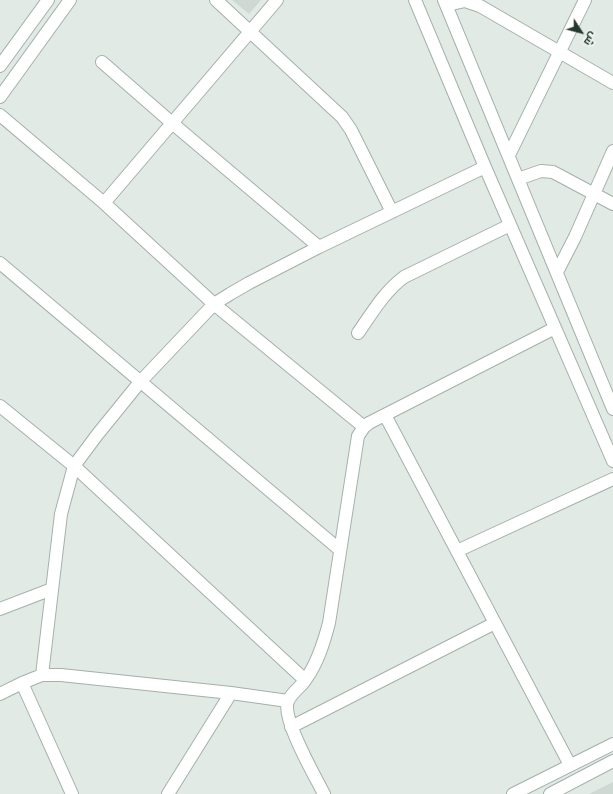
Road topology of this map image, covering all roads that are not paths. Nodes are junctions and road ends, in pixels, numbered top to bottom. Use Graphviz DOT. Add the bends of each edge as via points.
graph roads {
  1 [pos="48,0"];
  2 [pos="70,0"];
  3 [pos="216,0"];
  4 [pos="277,0"];
  5 [pos="415,0"];
  6 [pos="585,0"];
  7 [pos="446,3"];
  8 [pos="250,30"];
  9 [pos="559,52"];
  10 [pos="102,62"];
  11 [pos="0,66"];
  12 [pos="613,83"];
  13 [pos="0,97"];
  14 [pos="0,115"];
  15 [pos="172,123"];
  16 [pos="613,151"];
  17 [pos="508,155"];
  18 [pos="485,167"];
  19 [pos="518,179"];
  20 [pos="594,193"];
  21 [pos="104,203"];
  22 [pos="613,204"];
  23 [pos="392,212"];
  24 [pos="510,225"];
  25 [pos="319,247"];
  26 [pos="0,263"];
  27 [pos="557,272"];
  28 [pos="214,304"];
  29 [pos="555,328"];
  30 [pos="358,333"];
  31 [pos="140,382"];
  32 [pos="0,406"];
  33 [pos="613,409"];
  34 [pos="385,415"];
  35 [pos="364,427"];
  36 [pos="613,461"];
  37 [pos="74,466"];
  38 [pos="613,479"];
  39 [pos="340,550"];
  40 [pos="457,551"];
  41 [pos="52,589"];
  42 [pos="0,609"];
  43 [pos="495,622"];
  44 [pos="42,675"];
  45 [pos="305,680"];
  46 [pos="22,683"];
  47 [pos="231,693"];
  48 [pos="0,694"];
  49 [pos="288,701"];
  50 [pos="291,727"];
  51 [pos="613,744"];
  52 [pos="613,761"];
  53 [pos="570,765"];
  54 [pos="72,794"];
  55 [pos="168,794"];
  56 [pos="324,794"];
  57 [pos="513,794"];
  58 [pos="550,794"];
  1 -- 11 [label="street"];
  2 -- 13 [label="street"];
  3 -- 8 [label="street"];
  4 -- 8 [label="street"];
  5 -- 18 [label="street"];
  6 -- 9 [label="street"];
  7 -- 9 [label="street" via="465,1 480,6"];
  7 -- 17 [label="street"];
  8 -- 15 [label="street"];
  8 -- 23 [label="street" via="345,121"];
  9 -- 12 [label="street"];
  9 -- 17 [label="street"];
  10 -- 15 [label="street"];
  14 -- 21 [label="street"];
  15 -- 21 [label="street"];
  15 -- 25 [label="street"];
  16 -- 20 [label="street"];
  17 -- 19 [label="street"];
  18 -- 23 [label="street"];
  18 -- 24 [label="street"];
  19 -- 20 [label="street" via="541,171 553,172"];
  19 -- 27 [label="street"];
  20 -- 22 [label="street"];
  20 -- 27 [label="street"];
  21 -- 28 [label="street"];
  23 -- 25 [label="street"];
  24 -- 29 [label="street"];
  24 -- 30 [label="street" via="404,277 386,293"];
  25 -- 28 [label="street"];
  26 -- 31 [label="street"];
  27 -- 33 [label="street"];
  28 -- 31 [label="street"];
  28 -- 35 [label="street"];
  29 -- 34 [label="street"];
  29 -- 36 [label="street"];
  31 -- 37 [label="street"];
  31 -- 39 [label="street"];
  32 -- 37 [label="street"];
  34 -- 35 [label="street"];
  34 -- 40 [label="street"];
  35 -- 39 [label="street" via="356,442"];
  37 -- 41 [label="street" via="61,514"];
  37 -- 45 [label="street"];
  38 -- 40 [label="street"];
  39 -- 45 [label="street" via="328,629 318,658"];
  40 -- 43 [label="street"];
  41 -- 42 [label="street"];
  41 -- 44 [label="street"];
  43 -- 50 [label="street"];
  43 -- 53 [label="street"];
  44 -- 46 [label="street"];
  44 -- 47 [label="street"];
  45 -- 49 [label="street"];
  46 -- 48 [label="street"];
  46 -- 54 [label="street"];
  47 -- 49 [label="street"];
  47 -- 55 [label="street"];
  49 -- 50 [label="street" via="287,714"];
  50 -- 56 [label="street"];
  51 -- 53 [label="street"];
  52 -- 58 [label="street"];
  53 -- 57 [label="street"];
}
